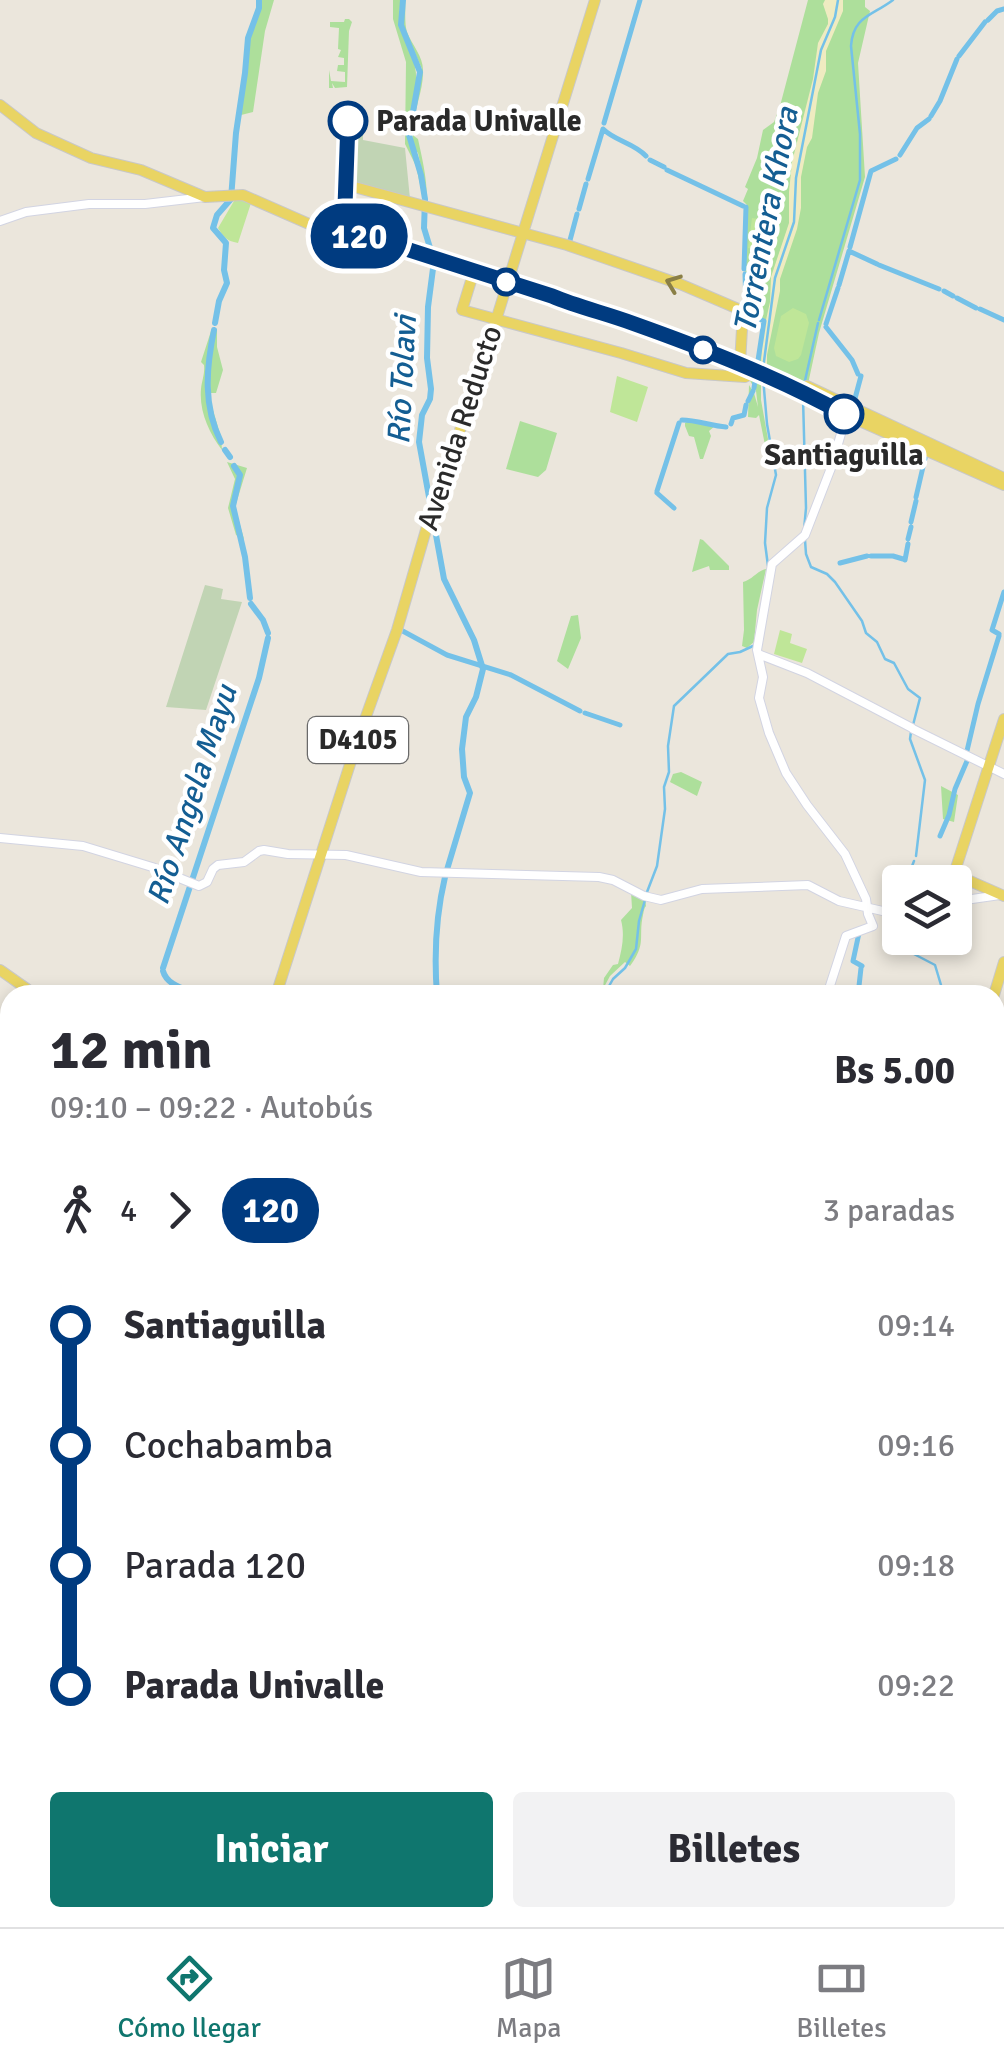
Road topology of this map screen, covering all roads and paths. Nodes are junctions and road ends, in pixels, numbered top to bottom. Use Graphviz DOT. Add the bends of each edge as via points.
graph roads {
  1 [pos="596,0"];
  2 [pos="0,105"];
  3 [pos="197,196"];
  4 [pos="0,221"];
  5 [pos="524,232"];
  6 [pos="344,235"];
  7 [pos="474,271"];
  8 [pos="507,282"];
  9 [pos="496,321"];
  10 [pos="757,370"];
  11 [pos="848,411"];
  12 [pos="1004,482"];
  13 [pos="758,654"];
  14 [pos="1004,718"];
  15 [pos="988,768"];
  16 [pos="1004,774"];
  17 [pos="0,838"];
  18 [pos="322,854"];
  19 [pos="1003,895"];
  20 [pos="972,899"];
  21 [pos="868,908"];
  22 [pos="882,911"];
  23 [pos="0,970"];
  24 [pos="21,985"];
  25 [pos="279,985"];
  26 [pos="830,985"];
  27 [pos="240,1927"];
  28 [pos="250,1927"];
  1 -- 5 [label="main road, Avenida Reducto / D4105"];
  2 -- 3 [label="main road" via="59,145"];
  3 -- 4 [label="street" via="26,212"];
  3 -- 6 [label="main road" via="256,200"];
  5 -- 6 [label="main road" via="347,184"];
  5 -- 8 [label="main road, Avenida Reducto / D4105"];
  10 -- 5 [label="main road, one-way" via="743,311"];
  6 -- 7 [label="main road"];
  7 -- 8 [label="main road"];
  7 -- 9 [label="main road" via="462,310"];
  8 -- 9 [label="main road, Avenida Reducto / D4105"];
  8 -- 10 [label="main road"];
  9 -- 10 [label="main road" via="686,373 744,377"];
  9 -- 18 [label="main road, Avenida Reducto / D4105"];
  10 -- 11 [label="main road"];
  11 -- 12 [label="main road"];
  11 -- 13 [label="street" via="802,538 772,564"];
  13 -- 15 [label="street"];
  13 -- 21 [label="street" via="759,701 781,762 845,854"];
  14 -- 15 [label="main road"];
  15 -- 16 [label="street"];
  15 -- 19 [label="main road" via="954,874"];
  17 -- 18 [label="street" via="84,846 199,886 214,866 246,861 261,850"];
  18 -- 21 [label="street" via="421,872 599,876 666,900 702,889 808,886"];
  18 -- 25 [label="main road, D4105"];
  19 -- 20 [label="street"];
  21 -- 22 [label="street"];
  21 -- 26 [label="street" via="873,926 846,936"];
  23 -- 24 [label="main road"];
  27 -- 28 [label="street"];
}
